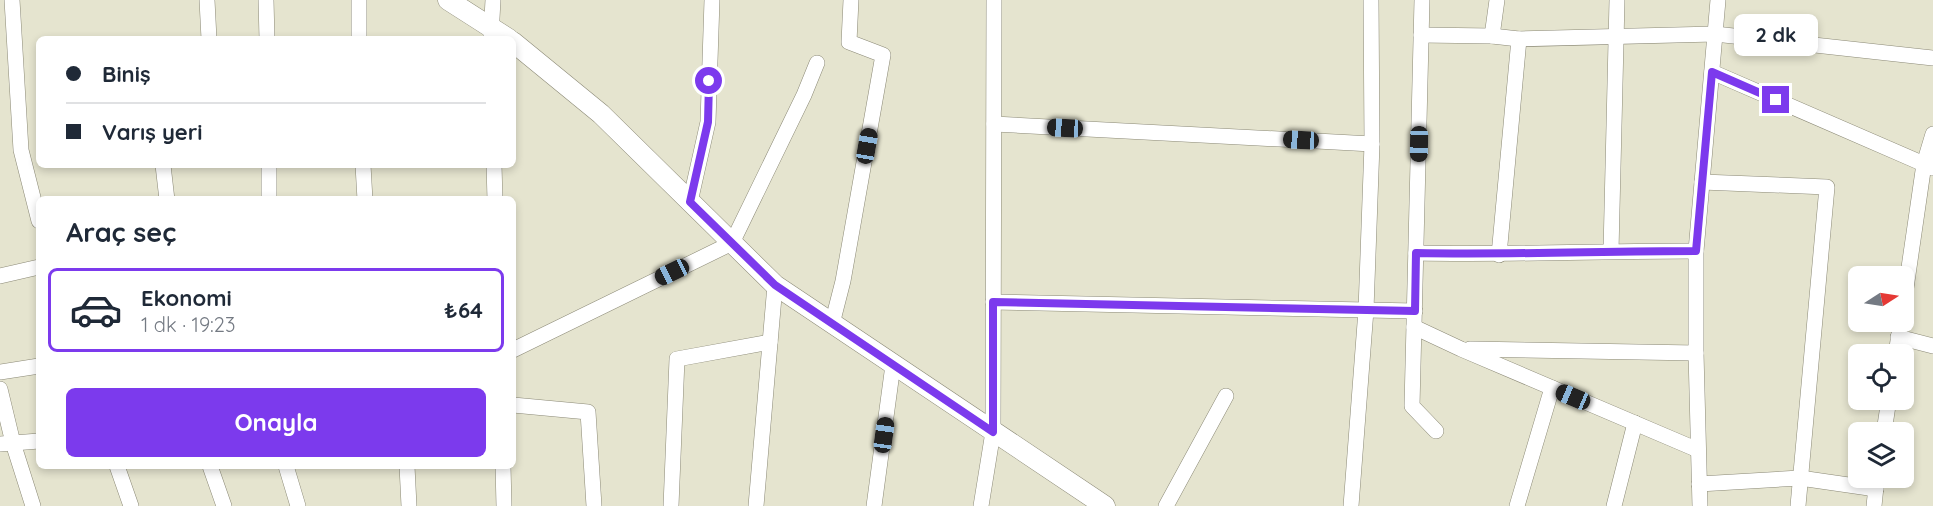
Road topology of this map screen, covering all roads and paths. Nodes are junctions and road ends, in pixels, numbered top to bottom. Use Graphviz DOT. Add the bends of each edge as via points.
graph roads {
  1 [pos="12,0"];
  2 [pos="207,0"];
  3 [pos="266,0"];
  4 [pos="359,0"];
  5 [pos="448,0"];
  6 [pos="493,0"];
  7 [pos="712,0"];
  8 [pos="851,0"];
  9 [pos="994,0"];
  10 [pos="1371,0"];
  11 [pos="1422,0"];
  12 [pos="1497,0"];
  13 [pos="1617,0"];
  14 [pos="1718,0"];
  15 [pos="491,33"];
  16 [pos="1715,34"];
  17 [pos="1421,35"];
  18 [pos="209,36"];
  19 [pos="267,36"];
  20 [pos="359,36"];
  21 [pos="1492,36"];
  22 [pos="1615,36"];
  23 [pos="1519,39"];
  24 [pos="516,44"];
  25 [pos="1933,58"];
  26 [pos="817,63"];
  27 [pos="1712,72"];
  28 [pos="993,124"];
  29 [pos="1933,134"];
  30 [pos="1372,144"];
  31 [pos="32,162"];
  32 [pos="1929,166"];
  33 [pos="163,168"];
  34 [pos="269,168"];
  35 [pos="363,168"];
  36 [pos="494,168"];
  37 [pos="1702,182"];
  38 [pos="36,196"];
  39 [pos="167,196"];
  40 [pos="269,196"];
  41 [pos="365,196"];
  42 [pos="495,196"];
  43 [pos="690,202"];
  44 [pos="732,243"];
  45 [pos="1611,251"];
  46 [pos="1696,251"];
  47 [pos="1416,253"];
  48 [pos="1499,255"];
  49 [pos="1911,266"];
  50 [pos="36,268"];
  51 [pos="0,276"];
  52 [pos="775,285"];
  53 [pos="993,302"];
  54 [pos="1366,310"];
  55 [pos="1414,319"];
  56 [pos="832,324"];
  57 [pos="1899,332"];
  58 [pos="1898,337"];
  59 [pos="770,342"];
  60 [pos="1897,344"];
  61 [pos="1933,346"];
  62 [pos="516,349"];
  63 [pos="1461,349"];
  64 [pos="1696,353"];
  65 [pos="893,365"];
  66 [pos="36,366"];
  67 [pos="0,372"];
  68 [pos="1552,388"];
  69 [pos="0,389"];
  70 [pos="1226,396"];
  71 [pos="516,405"];
  72 [pos="1635,423"];
  73 [pos="1436,431"];
  74 [pos="993,432"];
  75 [pos="36,441"];
  76 [pos="7,443"];
  77 [pos="1698,450"];
  78 [pos="118,469"];
  79 [pos="211,469"];
  80 [pos="287,469"];
  81 [pos="407,469"];
  82 [pos="503,469"];
  83 [pos="1800,478"];
  84 [pos="1848,481"];
  85 [pos="1699,483"];
  86 [pos="1876,488"];
  87 [pos="33,506"];
  88 [pos="131,506"];
  89 [pos="224,506"];
  90 [pos="298,506"];
  91 [pos="409,506"];
  92 [pos="504,506"];
  93 [pos="594,506"];
  94 [pos="671,506"];
  95 [pos="756,506"];
  96 [pos="874,506"];
  97 [pos="981,506"];
  98 [pos="1105,506"];
  99 [pos="1166,506"];
  100 [pos="1351,506"];
  101 [pos="1517,506"];
  102 [pos="1614,506"];
  103 [pos="1700,506"];
  104 [pos="1798,506"];
  105 [pos="1874,506"];
  1 -- 31 [label="street" via="21,150"];
  2 -- 18 [label="street"];
  3 -- 19 [label="street"];
  4 -- 20 [label="street"];
  5 -- 15 [label="street"];
  6 -- 15 [label="street"];
  7 -- 43 [label="street" via="708,122"];
  8 -- 56 [label="street" via="849,42 883,56"];
  9 -- 28 [label="street"];
  10 -- 30 [label="street"];
  11 -- 17 [label="street"];
  12 -- 21 [label="street"];
  13 -- 22 [label="street"];
  14 -- 16 [label="street"];
  16 -- 22 [label="street"];
  16 -- 25 [label="street"];
  16 -- 27 [label="street"];
  17 -- 21 [label="street"];
  17 -- 47 [label="street"];
  21 -- 23 [label="street"];
  22 -- 23 [label="street"];
  22 -- 45 [label="street"];
  23 -- 48 [label="street"];
  24 -- 43 [label="street" via="601,114"];
  26 -- 44 [label="street"];
  27 -- 32 [label="street"];
  27 -- 37 [label="street"];
  28 -- 30 [label="street"];
  28 -- 53 [label="street"];
  29 -- 32 [label="street"];
  30 -- 54 [label="street"];
  31 -- 38 [label="street"];
  32 -- 49 [label="street"];
  33 -- 39 [label="street"];
  34 -- 40 [label="street"];
  35 -- 41 [label="street"];
  36 -- 42 [label="street"];
  37 -- 46 [label="street"];
  37 -- 83 [label="street" via="1827,187"];
  43 -- 44 [label="street"];
  44 -- 52 [label="street"];
  44 -- 62 [label="street"];
  45 -- 46 [label="street"];
  45 -- 48 [label="street"];
  46 -- 64 [label="street"];
  47 -- 48 [label="street"];
  47 -- 55 [label="street"];
  50 -- 51 [label="street"];
  52 -- 56 [label="street"];
  52 -- 59 [label="street"];
  53 -- 54 [label="street"];
  53 -- 74 [label="street"];
  54 -- 55 [label="street"];
  54 -- 100 [label="street"];
  55 -- 63 [label="street"];
  55 -- 73 [label="street" via="1412,406"];
  56 -- 65 [label="street"];
  57 -- 58 [label="street"];
  58 -- 60 [label="street"];
  58 -- 61 [label="street"];
  59 -- 94 [label="street" via="677,359"];
  59 -- 95 [label="street"];
  63 -- 64 [label="street"];
  63 -- 68 [label="street"];
  64 -- 77 [label="street"];
  65 -- 74 [label="street"];
  65 -- 96 [label="street"];
  66 -- 67 [label="street"];
  68 -- 72 [label="street"];
  68 -- 101 [label="street"];
  69 -- 76 [label="street"];
  70 -- 99 [label="street"];
  71 -- 93 [label="street" via="588,412"];
  72 -- 77 [label="street"];
  72 -- 102 [label="street"];
  74 -- 97 [label="street"];
  74 -- 98 [label="street"];
  75 -- 76 [label="street"];
  76 -- 87 [label="street"];
  77 -- 85 [label="street"];
  78 -- 88 [label="street"];
  79 -- 89 [label="street"];
  80 -- 90 [label="street"];
  81 -- 91 [label="street"];
  82 -- 92 [label="street"];
  83 -- 84 [label="street"];
  83 -- 85 [label="street"];
  83 -- 104 [label="street"];
  85 -- 103 [label="street"];
  86 -- 105 [label="street"];
}
